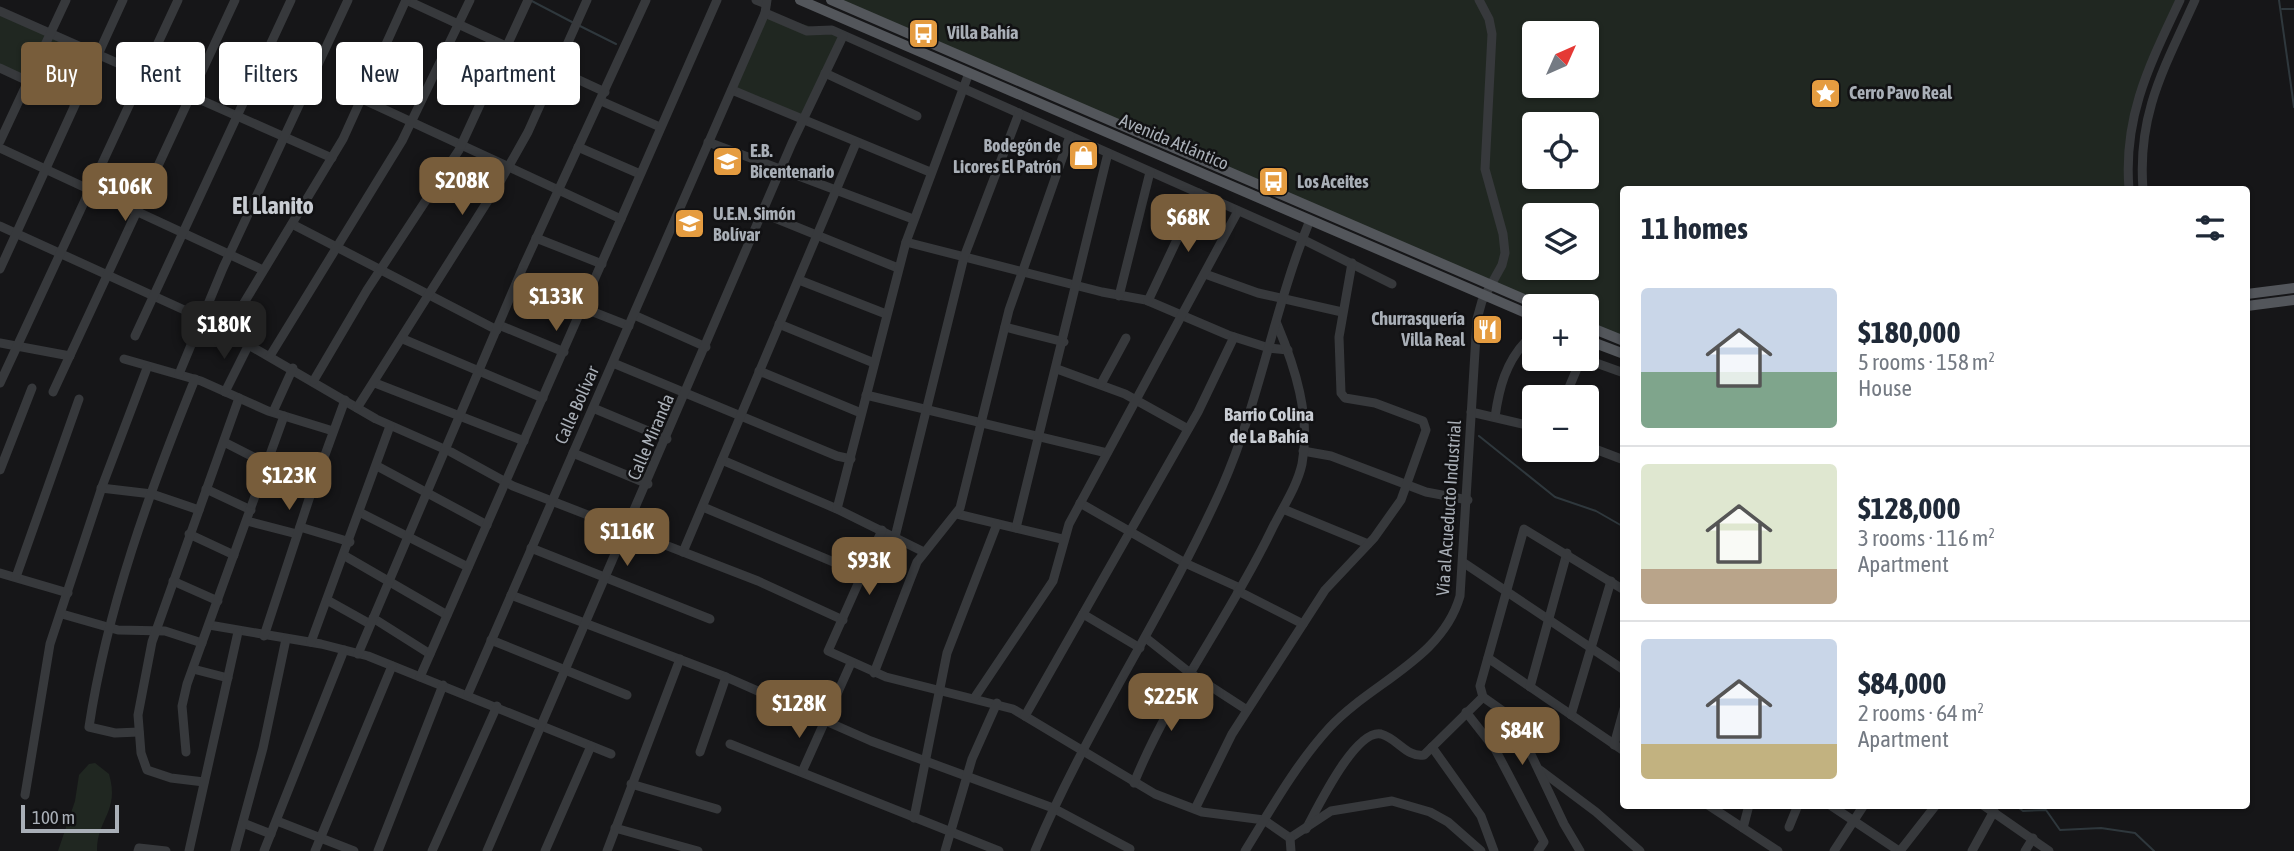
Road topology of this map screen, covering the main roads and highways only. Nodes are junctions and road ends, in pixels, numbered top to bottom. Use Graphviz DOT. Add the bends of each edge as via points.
graph roads {
  1 [pos="800,0"];
  2 [pos="831,0"];
  3 [pos="837,0"];
  4 [pos="851,8"];
  5 [pos="2294,288"];
  6 [pos="2250,295"];
  7 [pos="1522,298"];
  8 [pos="2294,300"];
  9 [pos="2250,306"];
  10 [pos="1522,311"];
  11 [pos="1599,331"];
  12 [pos="1620,339"];
  13 [pos="1599,345"];
  14 [pos="1620,352"];
  1 -- 10 [label="main road, Avenida Atlántico"];
  2 -- 4 [label="main road, Avenida Atlántico"];
  3 -- 4 [label="main road"];
  4 -- 7 [label="main road, Avenida Atlántico"];
  5 -- 6 [label="main road"];
  8 -- 9 [label="main road"];
  11 -- 12 [label="main road"];
  13 -- 14 [label="main road"];
}
